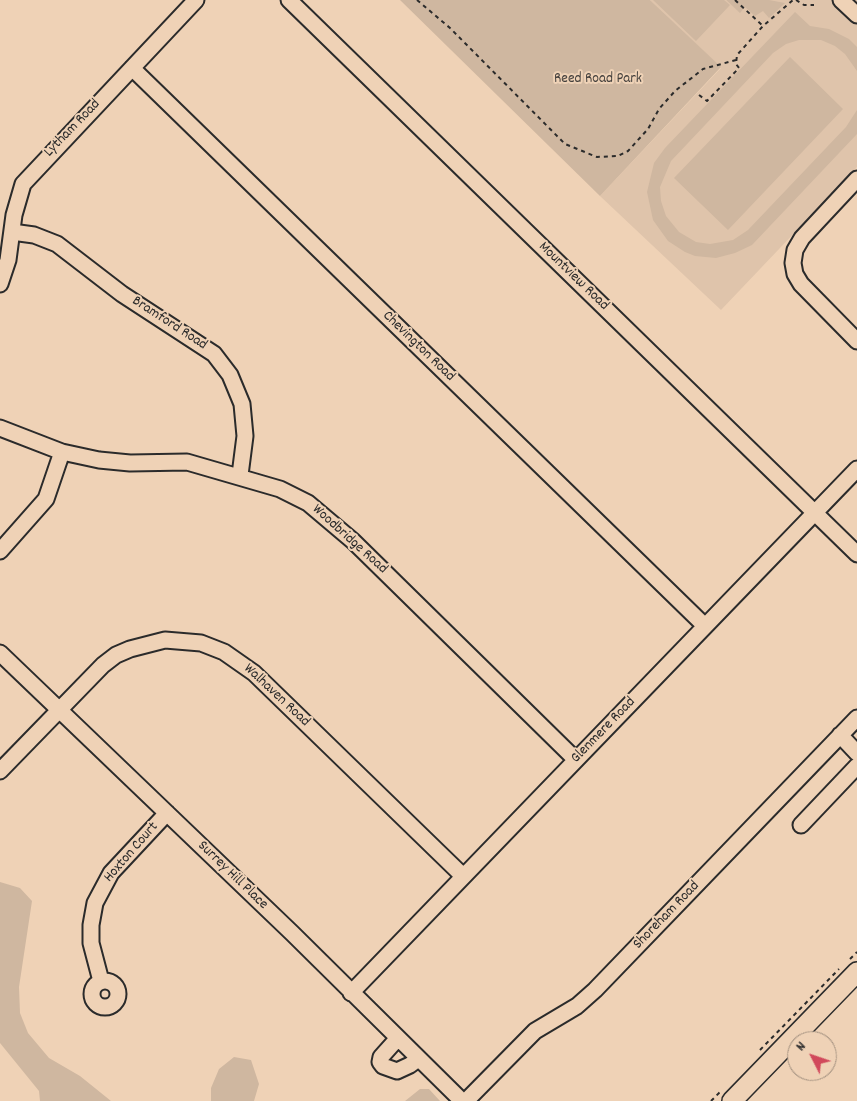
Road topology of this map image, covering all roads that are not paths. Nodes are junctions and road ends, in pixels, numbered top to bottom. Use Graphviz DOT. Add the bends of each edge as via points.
graph roads {
  1 [pos="196,0"];
  2 [pos="289,0"];
  3 [pos="841,0"];
  4 [pos="857,15"];
  5 [pos="132,68"];
  6 [pos="857,179"];
  7 [pos="12,232"];
  8 [pos="0,284"];
  9 [pos="857,341"];
  10 [pos="0,428"];
  11 [pos="62,452"];
  12 [pos="857,469"];
  13 [pos="240,476"];
  14 [pos="814,512"];
  15 [pos="0,550"];
  16 [pos="857,554"];
  17 [pos="705,626"];
  18 [pos="0,653"];
  19 [pos="59,709"];
  20 [pos="857,718"];
  21 [pos="840,735"];
  22 [pos="857,753"];
  23 [pos="576,760"];
  24 [pos="857,766"];
  25 [pos="0,771"];
  26 [pos="167,814"];
  27 [pos="801,825"];
  28 [pos="463,876"];
  29 [pos="857,972"];
  30 [pos="101,981"];
  31 [pos="351,993"];
  32 [pos="398,1038"];
  33 [pos="418,1059"];
  34 [pos="462,1101"];
  35 [pos="466,1101"];
  36 [pos="732,1101"];
  1 -- 5 [label="street, Lytham Road"];
  2 -- 14 [label="street, Mountview Road"];
  3 -- 4 [label="street"];
  5 -- 7 [label="street, Lytham Road" via="23,184"];
  5 -- 17 [label="street, Chevington Road"];
  6 -- 9 [label="street" via="802,238 794,250 793,263 801,284"];
  7 -- 8 [label="street, Lytham Road"];
  7 -- 13 [label="street, Bramford Road" via="34,235 57,244 122,294 214,354 230,375 242,404 245,436"];
  10 -- 11 [label="street, Woodbridge Road"];
  11 -- 13 [label="street, Woodbridge Road" via="130,463 187,462"];
  11 -- 15 [label="street" via="46,499"];
  12 -- 14 [label="street, Glenmere Road"];
  13 -- 23 [label="street, Woodbridge Road" via="308,503 331,521"];
  14 -- 16 [label="street, Mountview Road"];
  14 -- 17 [label="street, Glenmere Road"];
  17 -- 23 [label="street, Glenmere Road"];
  18 -- 19 [label="street, Surrey Hill Place"];
  19 -- 25 [label="street, Walhaven Road"];
  19 -- 26 [label="street, Surrey Hill Place"];
  19 -- 28 [label="street, Walhaven Road" via="103,665 130,649 165,640 182,640 224,652 254,672"];
  20 -- 21 [label="street, Shoreham Road"];
  21 -- 22 [label="street"];
  21 -- 35 [label="street, Shoreham Road" via="595,990 577,1006 534,1031"];
  23 -- 28 [label="street, Glenmere Road"];
  24 -- 27 [label="street"];
  26 -- 30 [label="street, Hoxton Court" via="111,873 99,892 92,918 91,943"];
  26 -- 31 [label="street, Surrey Hill Place"];
  28 -- 31 [label="street, Glenmere Road"];
  29 -- 36 [label="main road"];
  31 -- 32 [label="street, Surrey Hill Place"];
  32 -- 33 [label="street, Surrey Hill Place"];
  32 -- 33 [label="street" via="381,1056 383,1066 397,1071"];
  33 -- 34 [label="street, Surrey Hill Place"];
}
